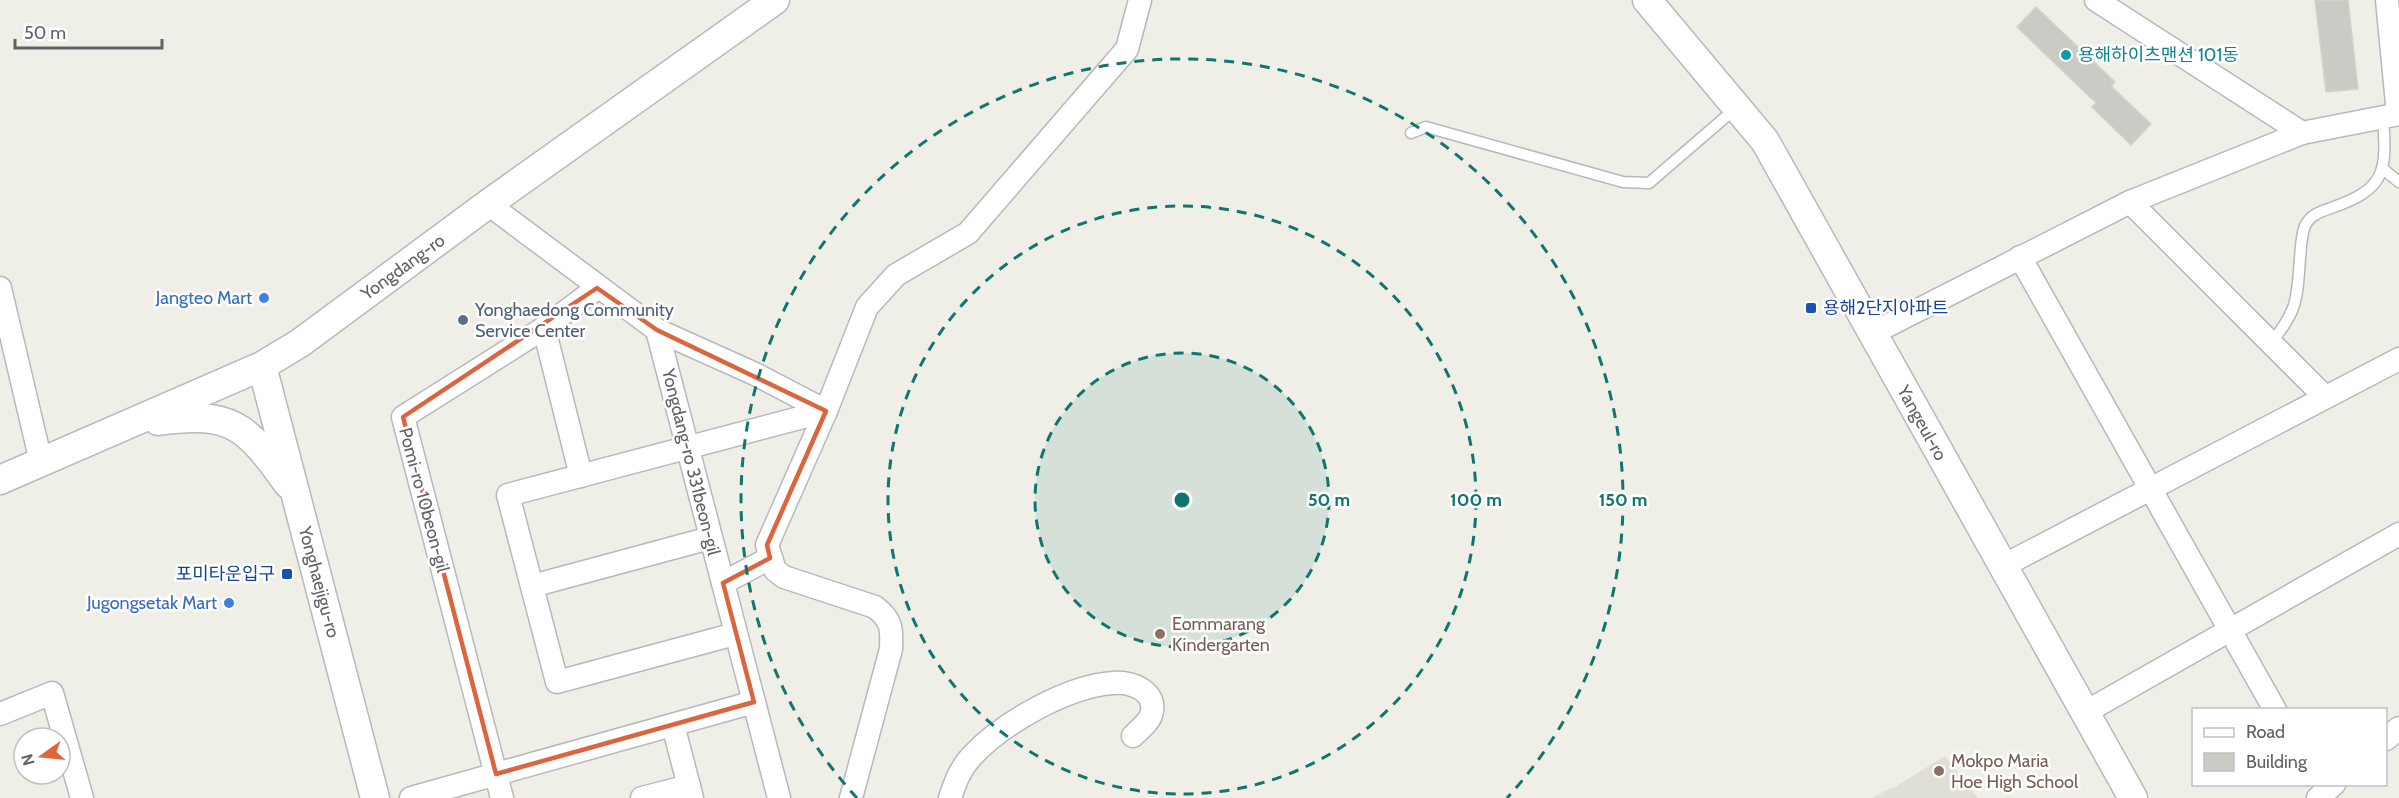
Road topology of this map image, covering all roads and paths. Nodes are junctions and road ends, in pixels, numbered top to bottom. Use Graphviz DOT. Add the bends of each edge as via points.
graph roads {
  1 [pos="775,0"];
  2 [pos="1140,0"];
  3 [pos="1647,0"];
  4 [pos="1659,0"];
  5 [pos="2096,0"];
  6 [pos="2387,0"];
  7 [pos="1696,59"];
  8 [pos="1737,107"];
  9 [pos="2393,115"];
  10 [pos="1411,133"];
  11 [pos="2302,133"];
  12 [pos="2383,169"];
  13 [pos="2399,182"];
  14 [pos="2130,202"];
  15 [pos="488,204"];
  16 [pos="2020,257"];
  17 [pos="0,288"];
  18 [pos="597,288"];
  19 [pos="3,313"];
  20 [pos="544,328"];
  21 [pos="657,330"];
  22 [pos="1873,333"];
  23 [pos="2271,342"];
  24 [pos="2399,359"];
  25 [pos="262,366"];
  26 [pos="2325,397"];
  27 [pos="826,411"];
  28 [pos="126,425"];
  29 [pos="688,447"];
  30 [pos="41,462"];
  31 [pos="581,476"];
  32 [pos="0,480"];
  33 [pos="2150,489"];
  34 [pos="296,496"];
  35 [pos="2399,534"];
  36 [pos="710,538"];
  37 [pos="770,558"];
  38 [pos="2001,567"];
  39 [pos="723,583"];
  40 [pos="532,586"];
  41 [pos="2230,630"];
  42 [pos="735,634"];
  43 [pos="754,702"];
  44 [pos="2274,708"];
  45 [pos="2084,713"];
  46 [pos="0,714"];
  47 [pos="673,725"];
  48 [pos="2399,728"];
  49 [pos="1133,736"];
  50 [pos="2387,737"];
  51 [pos="496,774"];
  52 [pos="690,792"];
  53 [pos="82,798"];
  54 [pos="375,798"];
  55 [pos="411,798"];
  56 [pos="502,798"];
  57 [pos="642,798"];
  58 [pos="779,798"];
  59 [pos="851,798"];
  60 [pos="950,798"];
  61 [pos="2133,798"];
  1 -- 15 [label="street, Yongdang-ro"];
  2 -- 27 [label="street" via="1127,49 968,233 896,275 867,307"];
  3 -- 7 [label="street, Yangeul-ro"];
  4 -- 7 [label="street, Yangeul-ro"];
  5 -- 11 [label="street"];
  6 -- 9 [label="street"];
  7 -- 8 [label="street, Yangeul-ro"];
  8 -- 10 [label="lane" via="1649,183 1623,182 1426,127"];
  8 -- 22 [label="street, Yangeul-ro" via="1765,141"];
  9 -- 11 [label="street"];
  9 -- 12 [label="lane"];
  11 -- 14 [label="street"];
  12 -- 13 [label="lane"];
  12 -- 23 [label="lane" via="2366,194 2319,212 2305,226 2297,300 2290,319"];
  14 -- 16 [label="street"];
  14 -- 23 [label="street"];
  15 -- 18 [label="street"];
  15 -- 25 [label="street, Yongdang-ro" via="300,343"];
  16 -- 22 [label="street"];
  16 -- 33 [label="street"];
  17 -- 19 [label="street"];
  18 -- 20 [label="street, Pomi-ro 10beon-gil"];
  18 -- 21 [label="street"];
  19 -- 30 [label="street"];
  20 -- 31 [label="street"];
  20 -- 51 [label="street, Pomi-ro 10beon-gil" via="403,417"];
  21 -- 27 [label="street"];
  21 -- 29 [label="street, Yongdang-ro 331beon-gil"];
  22 -- 38 [label="street, Yangeul-ro"];
  23 -- 26 [label="street"];
  24 -- 26 [label="street"];
  25 -- 28 [label="street, Yongdang-ro"];
  25 -- 34 [label="street, Yonghaejigu-ro"];
  26 -- 33 [label="street"];
  27 -- 29 [label="street"];
  27 -- 37 [label="street" via="766,545"];
  28 -- 30 [label="street, Yongdang-ro"];
  28 -- 34 [label="street" via="194,416 229,423 267,455"];
  29 -- 31 [label="street"];
  29 -- 36 [label="street, Yongdang-ro 331beon-gil"];
  30 -- 32 [label="street, Yongdang-ro"];
  31 -- 40 [label="street" via="508,495"];
  33 -- 38 [label="street"];
  33 -- 41 [label="street"];
  34 -- 54 [label="street, Yonghaejigu-ro"];
  35 -- 41 [label="street"];
  36 -- 39 [label="street, Yongdang-ro 331beon-gil"];
  36 -- 40 [label="street"];
  37 -- 39 [label="street"];
  37 -- 59 [label="street" via="783,577 875,608 887,617 892,628 891,649"];
  38 -- 45 [label="street, Yangeul-ro"];
  39 -- 42 [label="street, Yongdang-ro 331beon-gil"];
  40 -- 42 [label="street" via="557,682"];
  41 -- 44 [label="street"];
  41 -- 45 [label="street"];
  42 -- 43 [label="street, Yongdang-ro 331beon-gil"];
  43 -- 47 [label="street"];
  43 -- 58 [label="street, Yongdang-ro 331beon-gil"];
  45 -- 61 [label="street, Yangeul-ro"];
  46 -- 53 [label="street" via="52,693"];
  47 -- 51 [label="street"];
  47 -- 52 [label="street"];
  48 -- 50 [label="street"];
  49 -- 60 [label="street" via="1151,716 1149,695 1126,683 1088,688 1039,708 997,734 961,770"];
  51 -- 55 [label="street"];
  51 -- 56 [label="street"];
  52 -- 57 [label="street"];
}
